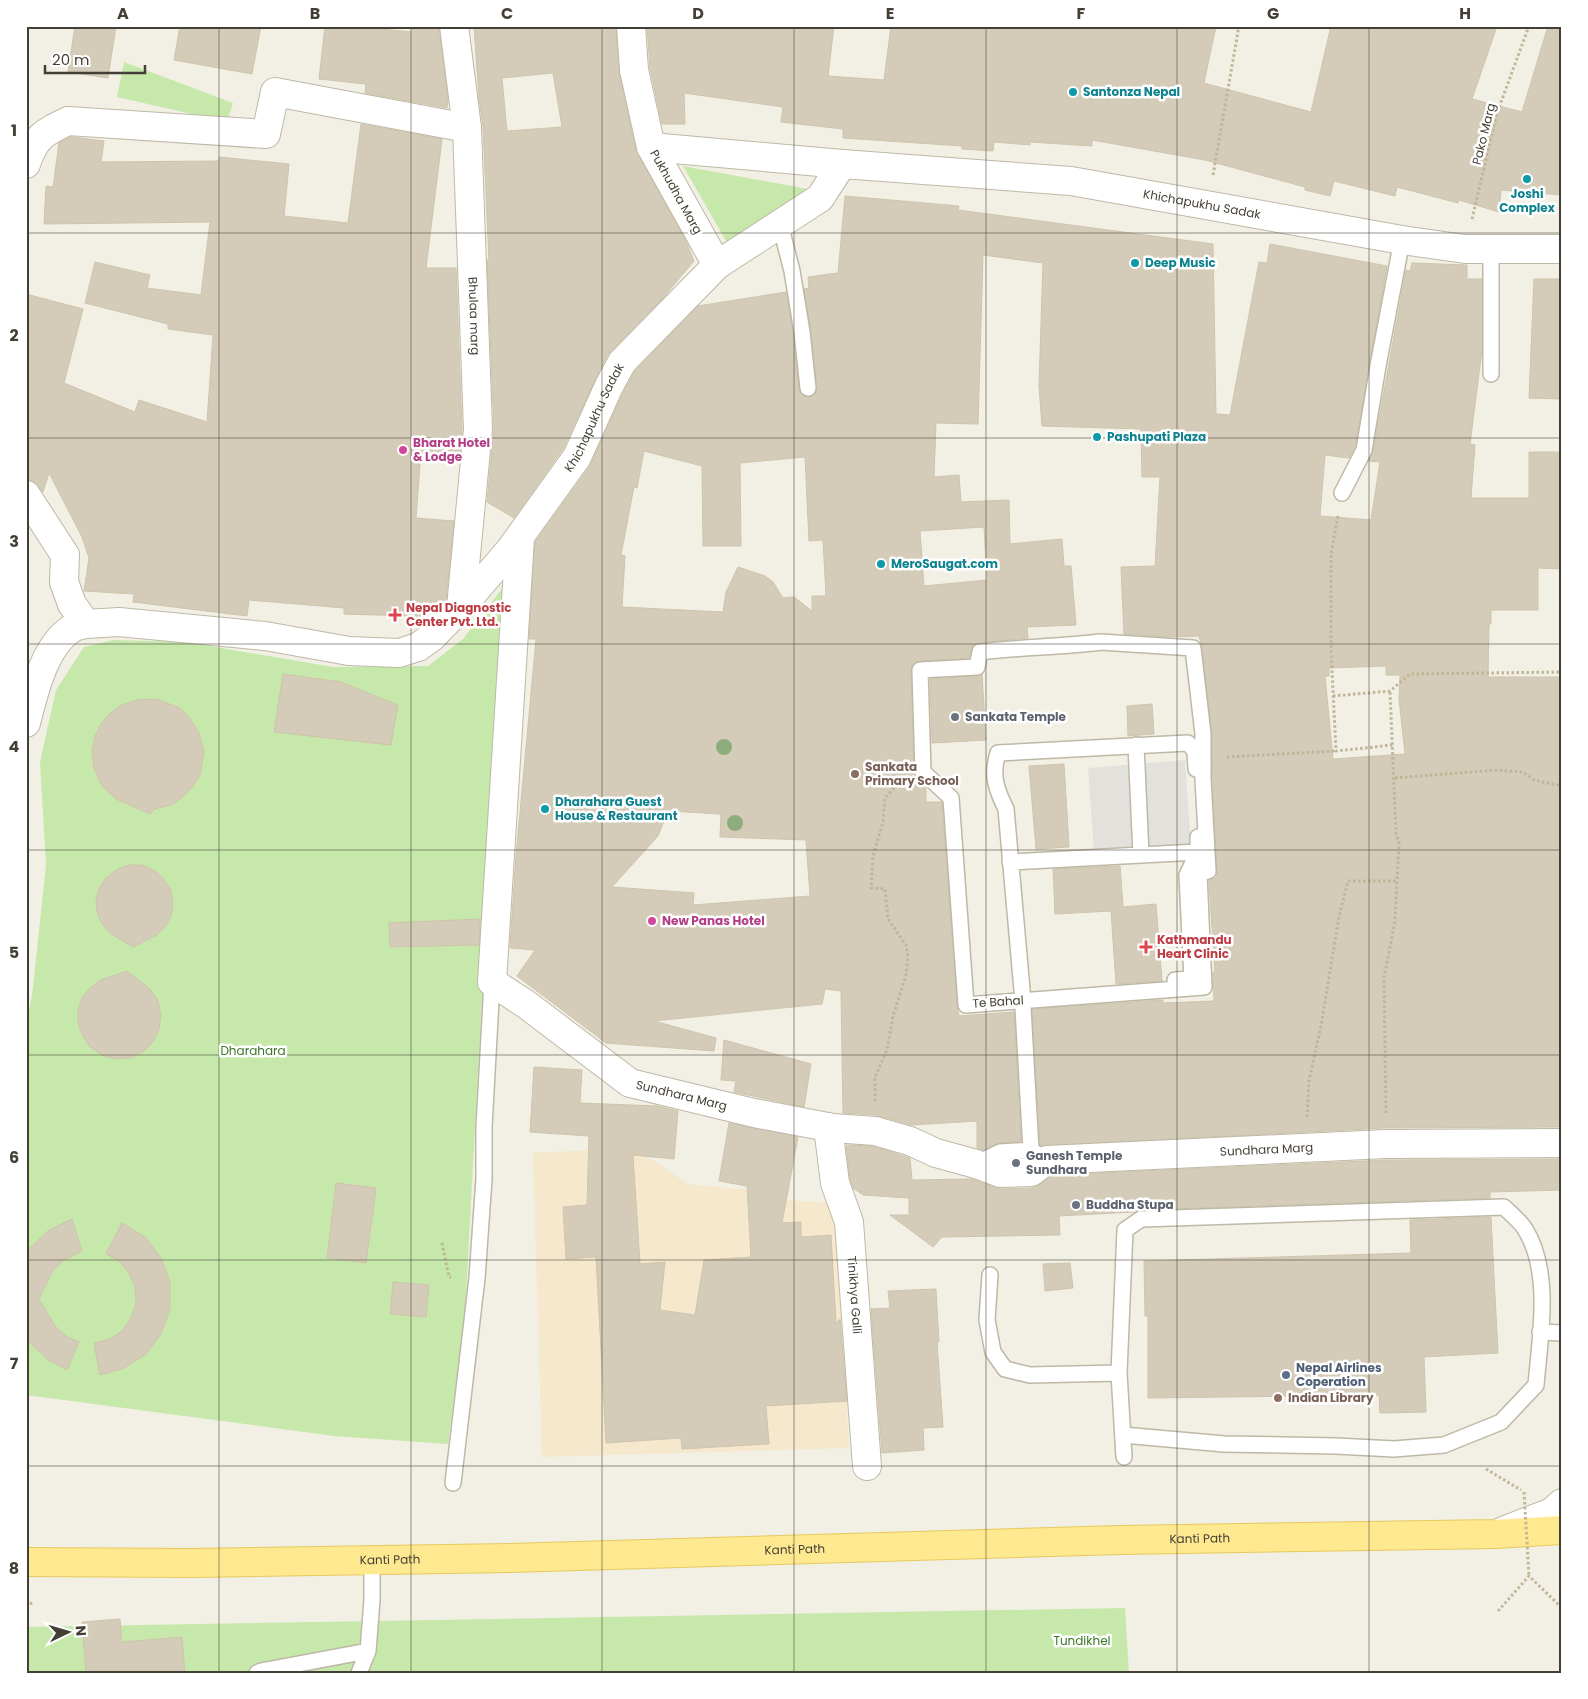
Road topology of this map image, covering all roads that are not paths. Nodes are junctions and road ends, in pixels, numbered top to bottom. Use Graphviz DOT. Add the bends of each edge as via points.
graph roads {
  1 [pos="454,26"];
  2 [pos="631,26"];
  3 [pos="467,128"];
  4 [pos="651,147"];
  5 [pos="26,164"];
  6 [pos="842,164"];
  7 [pos="780,224"];
  8 [pos="1402,240"];
  9 [pos="1478,249"];
  10 [pos="1562,249"];
  11 [pos="718,266"];
  12 [pos="1491,374"];
  13 [pos="808,388"];
  14 [pos="1342,494"];
  15 [pos="26,495"];
  16 [pos="520,537"];
  17 [pos="461,607"];
  18 [pos="79,614"];
  19 [pos="26,722"];
  20 [pos="1136,745"];
  21 [pos="1198,852"];
  22 [pos="1141,855"];
  23 [pos="1010,862"];
  24 [pos="492,982"];
  25 [pos="1022,995"];
  26 [pos="828,1127"];
  27 [pos="1562,1143"];
  28 [pos="1039,1155"];
  29 [pos="990,1275"];
  30 [pos="1540,1332"];
  31 [pos="1562,1333"];
  32 [pos="1119,1373"];
  33 [pos="1123,1435"];
  34 [pos="1124,1457"];
  35 [pos="867,1466"];
  36 [pos="453,1483"];
  37 [pos="1562,1503"];
  38 [pos="1562,1530"];
  39 [pos="1495,1534"];
  40 [pos="372,1560"];
  41 [pos="26,1562"];
  42 [pos="368,1651"];
  43 [pos="257,1673"];
  44 [pos="358,1673"];
  1 -- 3 [label="street, Bhulaa marg"];
  2 -- 4 [label="street, Pukhudha Marg" via="634,70"];
  3 -- 5 [label="street" via="274,92 266,134 68,121 46,132 32,146"];
  3 -- 17 [label="street, Bhulaa marg" via="478,429"];
  4 -- 6 [label="street, Khichapukhu Sadak"];
  4 -- 11 [label="street, Pukhudha Marg"];
  6 -- 7 [label="street, Khichapukhu Sadak" via="820,198"];
  6 -- 8 [label="street, Khichapukhu Sadak" via="1071,181"];
  7 -- 11 [label="street, Khichapukhu Sadak"];
  7 -- 13 [label="lane" via="792,271"];
  8 -- 9 [label="street, Khichapukhu Sadak"];
  8 -- 14 [label="lane" via="1364,450"];
  9 -- 10 [label="street, Khichapukhu Sadak"];
  9 -- 12 [label="lane"];
  11 -- 16 [label="street, Khichapukhu Sadak" via="622,362 577,457"];
  15 -- 18 [label="street" via="64,554 64,582"];
  16 -- 17 [label="street, Khichapukhu Sadak"];
  16 -- 24 [label="street"];
  17 -- 18 [label="street, Khichapukhu Sadak" via="432,637 418,647 398,653 119,622"];
  18 -- 19 [label="street" via="46,661"];
  20 -- 21 [label="lane" via="1188,743 1195,751"];
  20 -- 22 [label="lane"];
  20 -- 23 [label="lane" via="998,753 994,765 996,789 1006,809"];
  21 -- 22 [label="lane"];
  21 -- 25 [label="lane" via="1187,875 1192,979"];
  22 -- 23 [label="lane"];
  23 -- 25 [label="lane"];
  24 -- 26 [label="street, Sundhara Marg" via="630,1083"];
  24 -- 36 [label="lane" via="477,1278"];
  25 -- 25 [label="lane, Te Bahal" via="966,1005 951,798 923,772 920,670 977,667 980,652 1012,648 1101,642 1193,648 1203,734 1208,871 1199,874 1204,987"];
  25 -- 28 [label="lane"];
  26 -- 28 [label="street, Sundhara Marg" via="875,1131 1000,1173 1031,1172"];
  26 -- 35 [label="street, Tinikhya Galli" via="835,1183 849,1222"];
  27 -- 28 [label="street, Sundhara Marg" via="1386,1144"];
  29 -- 32 [label="lane" via="987,1320 993,1352 1005,1369 1030,1375"];
  30 -- 31 [label="lane"];
  30 -- 32 [label="lane" via="1542,1289 1536,1254 1525,1229 1504,1207 1141,1219 1125,1230"];
  30 -- 33 [label="lane" via="1536,1385 1501,1422 1444,1445 1394,1449 1224,1444"];
  32 -- 33 [label="lane"];
  33 -- 34 [label="lane"];
  37 -- 39 [label="street" via="1552,1512"];
  38 -- 39 [label="main road, Kanti Path"];
  39 -- 40 [label="main road, Kanti Path" via="1121,1540"];
  40 -- 41 [label="main road, Kanti Path"];
  40 -- 42 [label="lane"];
  42 -- 43 [label="lane"];
  42 -- 44 [label="lane"];
}
